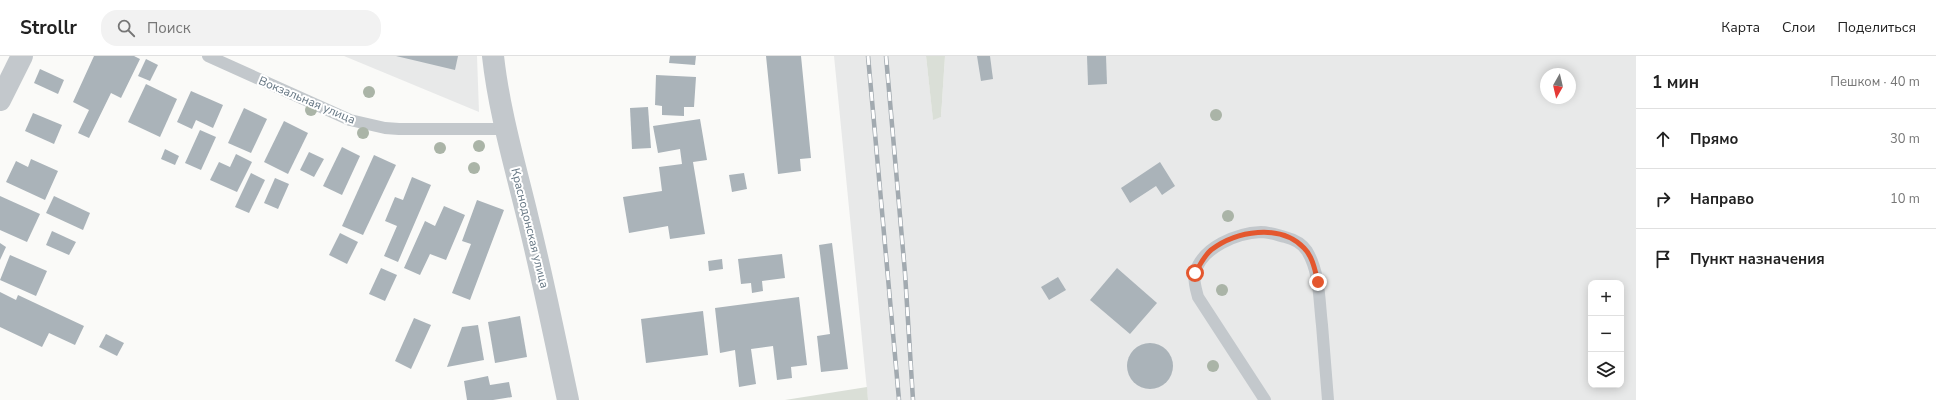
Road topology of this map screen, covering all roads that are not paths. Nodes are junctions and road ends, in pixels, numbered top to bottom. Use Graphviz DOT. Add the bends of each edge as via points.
graph roads {
  1 [pos="22,56"];
  2 [pos="208,56"];
  3 [pos="493,56"];
  4 [pos="0,100"];
  5 [pos="506,129"];
  6 [pos="568,400"];
  7 [pos="1265,400"];
  8 [pos="1328,400"];
  1 -- 4 [label="street"];
  2 -- 5 [label="lane, Вокзальная улица" via="350,120 370,125 399,129"];
  3 -- 5 [label="street, Краснодонская улица"];
  5 -- 6 [label="street, Краснодонская улица" via="547,296"];
  7 -- 8 [label="lane" via="1198,297 1194,285 1195,273 1210,251 1244,234 1262,232 1295,240 1306,249 1312,262 1318,282"];
}
